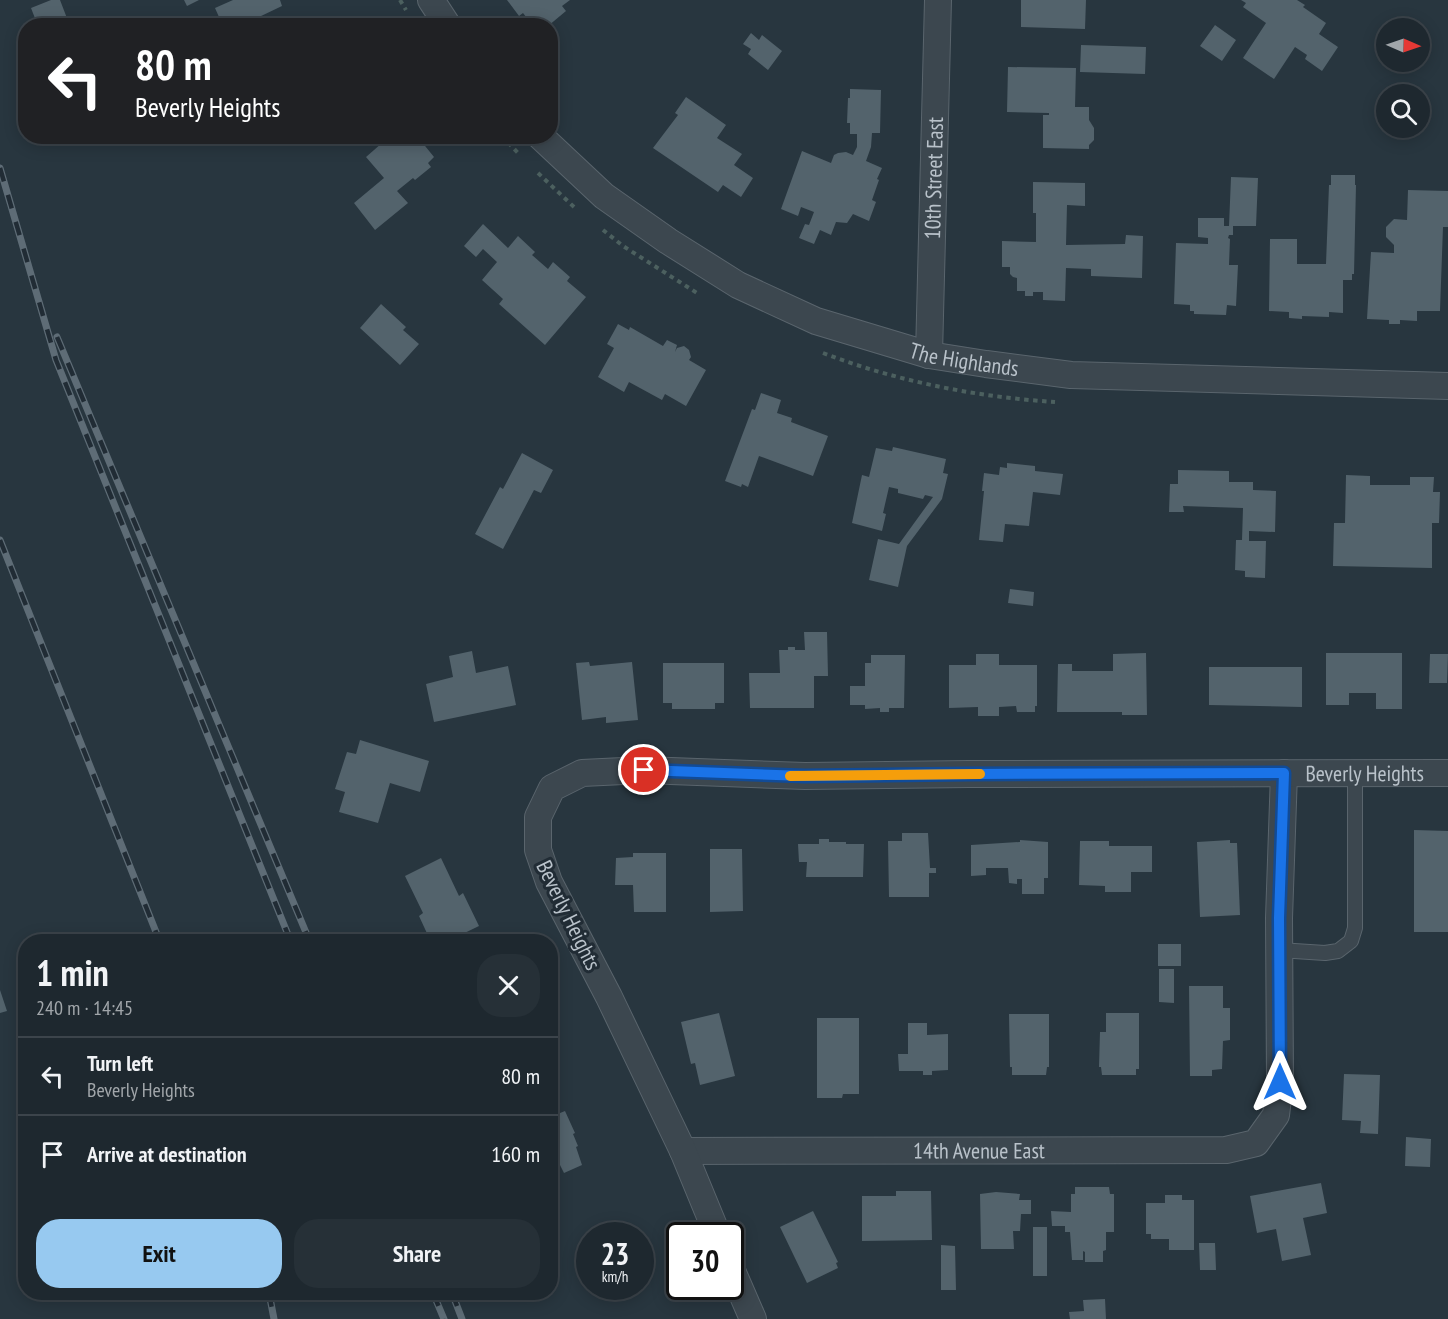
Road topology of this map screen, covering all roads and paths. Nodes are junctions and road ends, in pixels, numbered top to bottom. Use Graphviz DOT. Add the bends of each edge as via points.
graph roads {
  1 [pos="431,0"];
  2 [pos="938,0"];
  3 [pos="443,18"];
  4 [pos="549,144"];
  5 [pos="929,355"];
  6 [pos="1448,386"];
  7 [pos="1284,773"];
  8 [pos="1354,773"];
  9 [pos="1448,773"];
  10 [pos="1279,950"];
  11 [pos="683,1151"];
  12 [pos="712,1222"];
  13 [pos="744,1298"];
  14 [pos="753,1319"];
  1 -- 3 [label="street"];
  2 -- 5 [label="street, 10th Street East"];
  4 -- 5 [label="street, The Highlands" via="604,196 738,285 816,321"];
  5 -- 6 [label="street, The Highlands" via="1071,375"];
  7 -- 8 [label="street, Beverly Heights"];
  7 -- 10 [label="street"];
  7 -- 11 [label="street, Beverly Heights" via="805,776 644,770 582,772 552,788 538,817 538,850 549,882"];
  8 -- 9 [label="street, Beverly Heights"];
  8 -- 10 [label="lane" via="1351,941 1338,951 1325,953"];
  10 -- 11 [label="street, 14th Avenue East" via="1280,1082 1276,1115 1256,1143 1226,1150"];
  11 -- 12 [label="street, Beverly Heights"];
  13 -- 14 [label="street"];
}
